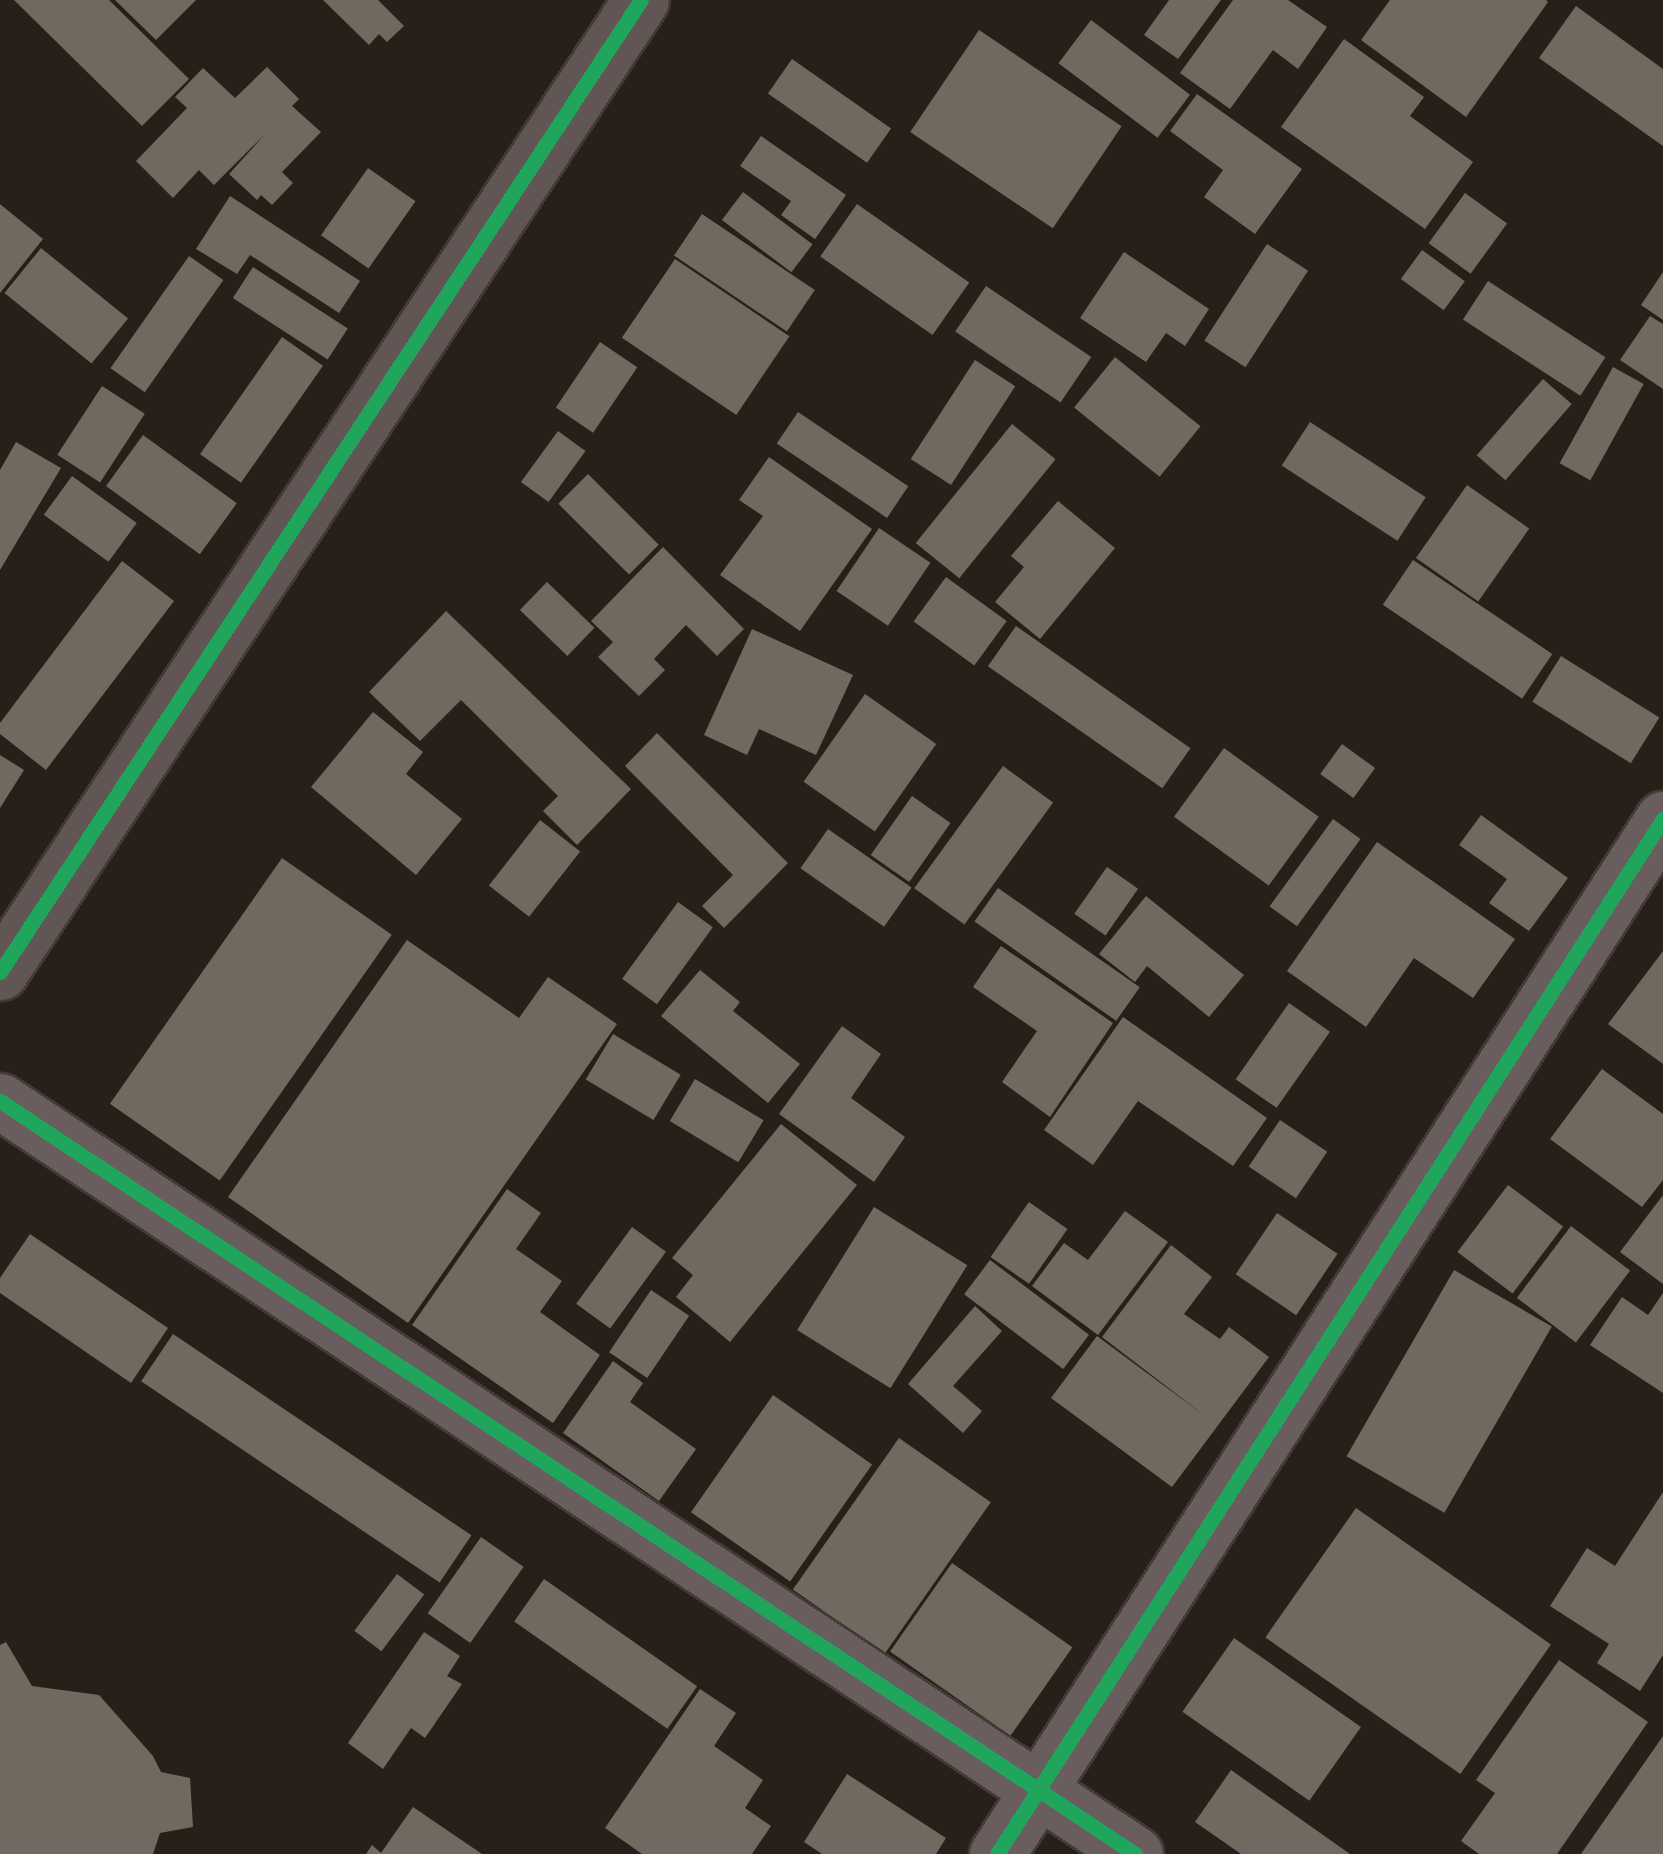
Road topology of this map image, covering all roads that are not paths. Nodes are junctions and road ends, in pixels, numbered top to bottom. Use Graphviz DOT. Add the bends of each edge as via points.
graph roads {
  1 [pos="642,0"];
  2 [pos="1663,818"];
  3 [pos="0,972"];
  4 [pos="0,1101"];
  5 [pos="1038,1791"];
  6 [pos="997,1854"];
  7 [pos="1135,1854"];
  1 -- 3 [label="street"];
  2 -- 5 [label="street"];
  4 -- 5 [label="street"];
  5 -- 6 [label="street"];
  5 -- 7 [label="street"];
}
